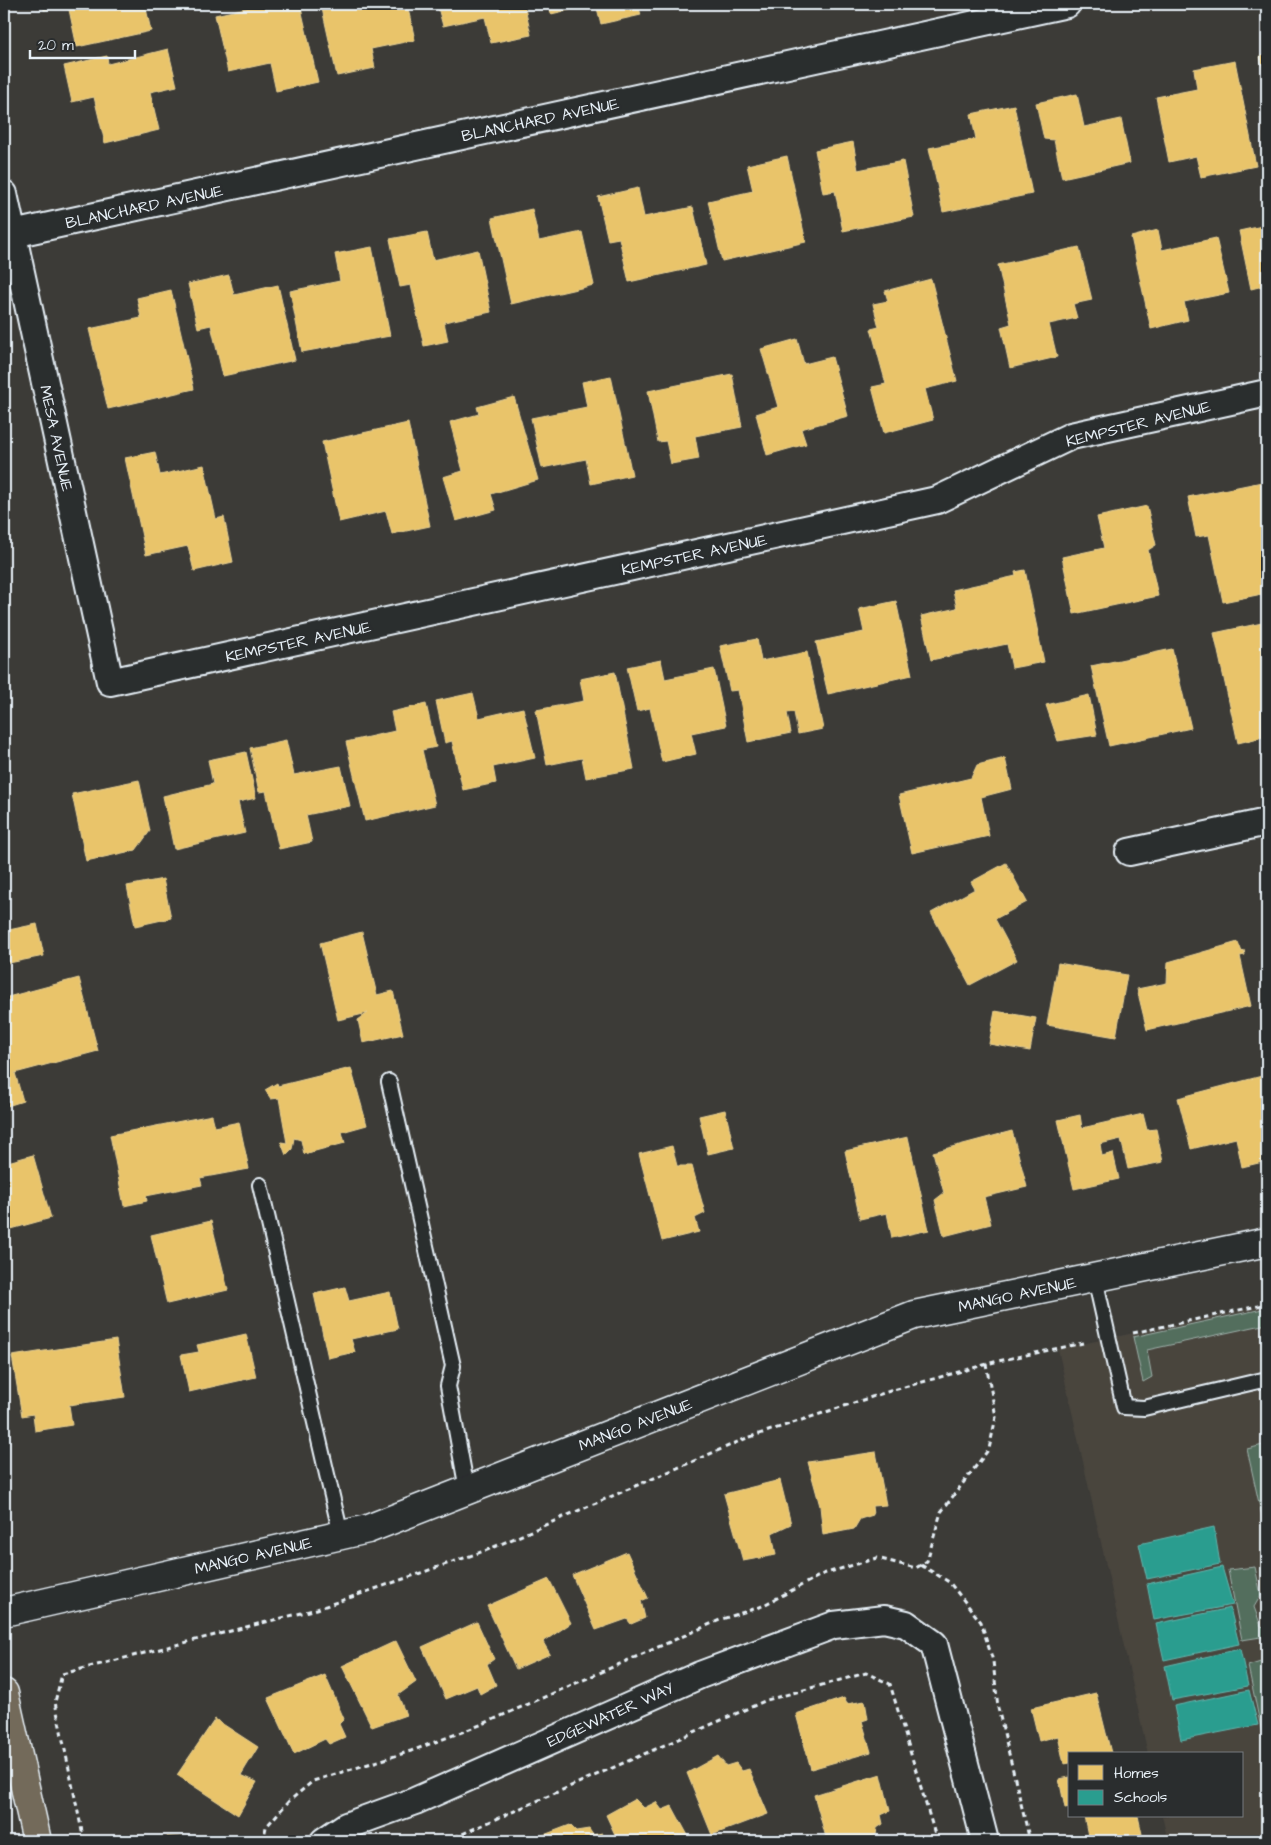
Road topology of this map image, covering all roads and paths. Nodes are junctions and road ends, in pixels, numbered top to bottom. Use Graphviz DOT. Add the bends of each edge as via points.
graph roads {
  1 [pos="1067,4"];
  2 [pos="4,194"];
  3 [pos="13,234"];
  4 [pos="1267,393"];
  5 [pos="110,682"];
  6 [pos="1267,822"];
  7 [pos="1129,852"];
  8 [pos="389,1082"];
  9 [pos="260,1185"];
  10 [pos="1267,1242"];
  11 [pos="1095,1278"];
  12 [pos="1267,1379"];
  13 [pos="467,1490"];
  14 [pos="341,1535"];
  15 [pos="921,1565"];
  16 [pos="4,1612"];
  17 [pos="4,1693"];
  18 [pos="37,1841"];
  19 [pos="84,1841"];
  20 [pos="263,1841"];
  21 [pos="324,1841"];
  22 [pos="446,1841"];
  23 [pos="937,1841"];
  24 [pos="985,1841"];
  25 [pos="1030,1841"];
  1 -- 3 [label="street, BLANCHARD AVENUE"];
  2 -- 3 [label="street, MESA AVENUE"];
  3 -- 5 [label="street, MESA AVENUE"];
  4 -- 5 [label="street, KEMPSTER AVENUE" via="1071,436 936,500"];
  6 -- 7 [label="street"];
  8 -- 13 [label="lane" via="453,1366 448,1386"];
  9 -- 14 [label="lane"];
  10 -- 11 [label="street, MANGO AVENUE"];
  11 -- 12 [label="lane" via="1124,1407 1144,1408"];
  11 -- 13 [label="street, MANGO AVENUE" via="914,1315"];
  13 -- 14 [label="street, MANGO AVENUE" via="368,1529"];
  14 -- 16 [label="street, MANGO AVENUE"];
  15 -- 19 [label="path" via="927,1561 941,1512 988,1449 996,1417 986,1364 890,1390 747,1438 487,1550 317,1609 62,1674 55,1702"];
  15 -- 20 [label="path" via="916,1568 877,1558 823,1574 760,1607 722,1618 483,1724 411,1751 313,1781 266,1827"];
  15 -- 25 [label="path" via="949,1582 981,1622"];
  17 -- 18 [label="main road"];
  21 -- 24 [label="street, EDGEWATER WAY" via="346,1826 415,1801 700,1674 834,1625 884,1619 906,1624 934,1644"];
  22 -- 23 [label="path" via="767,1700 866,1673 890,1684"];
}
